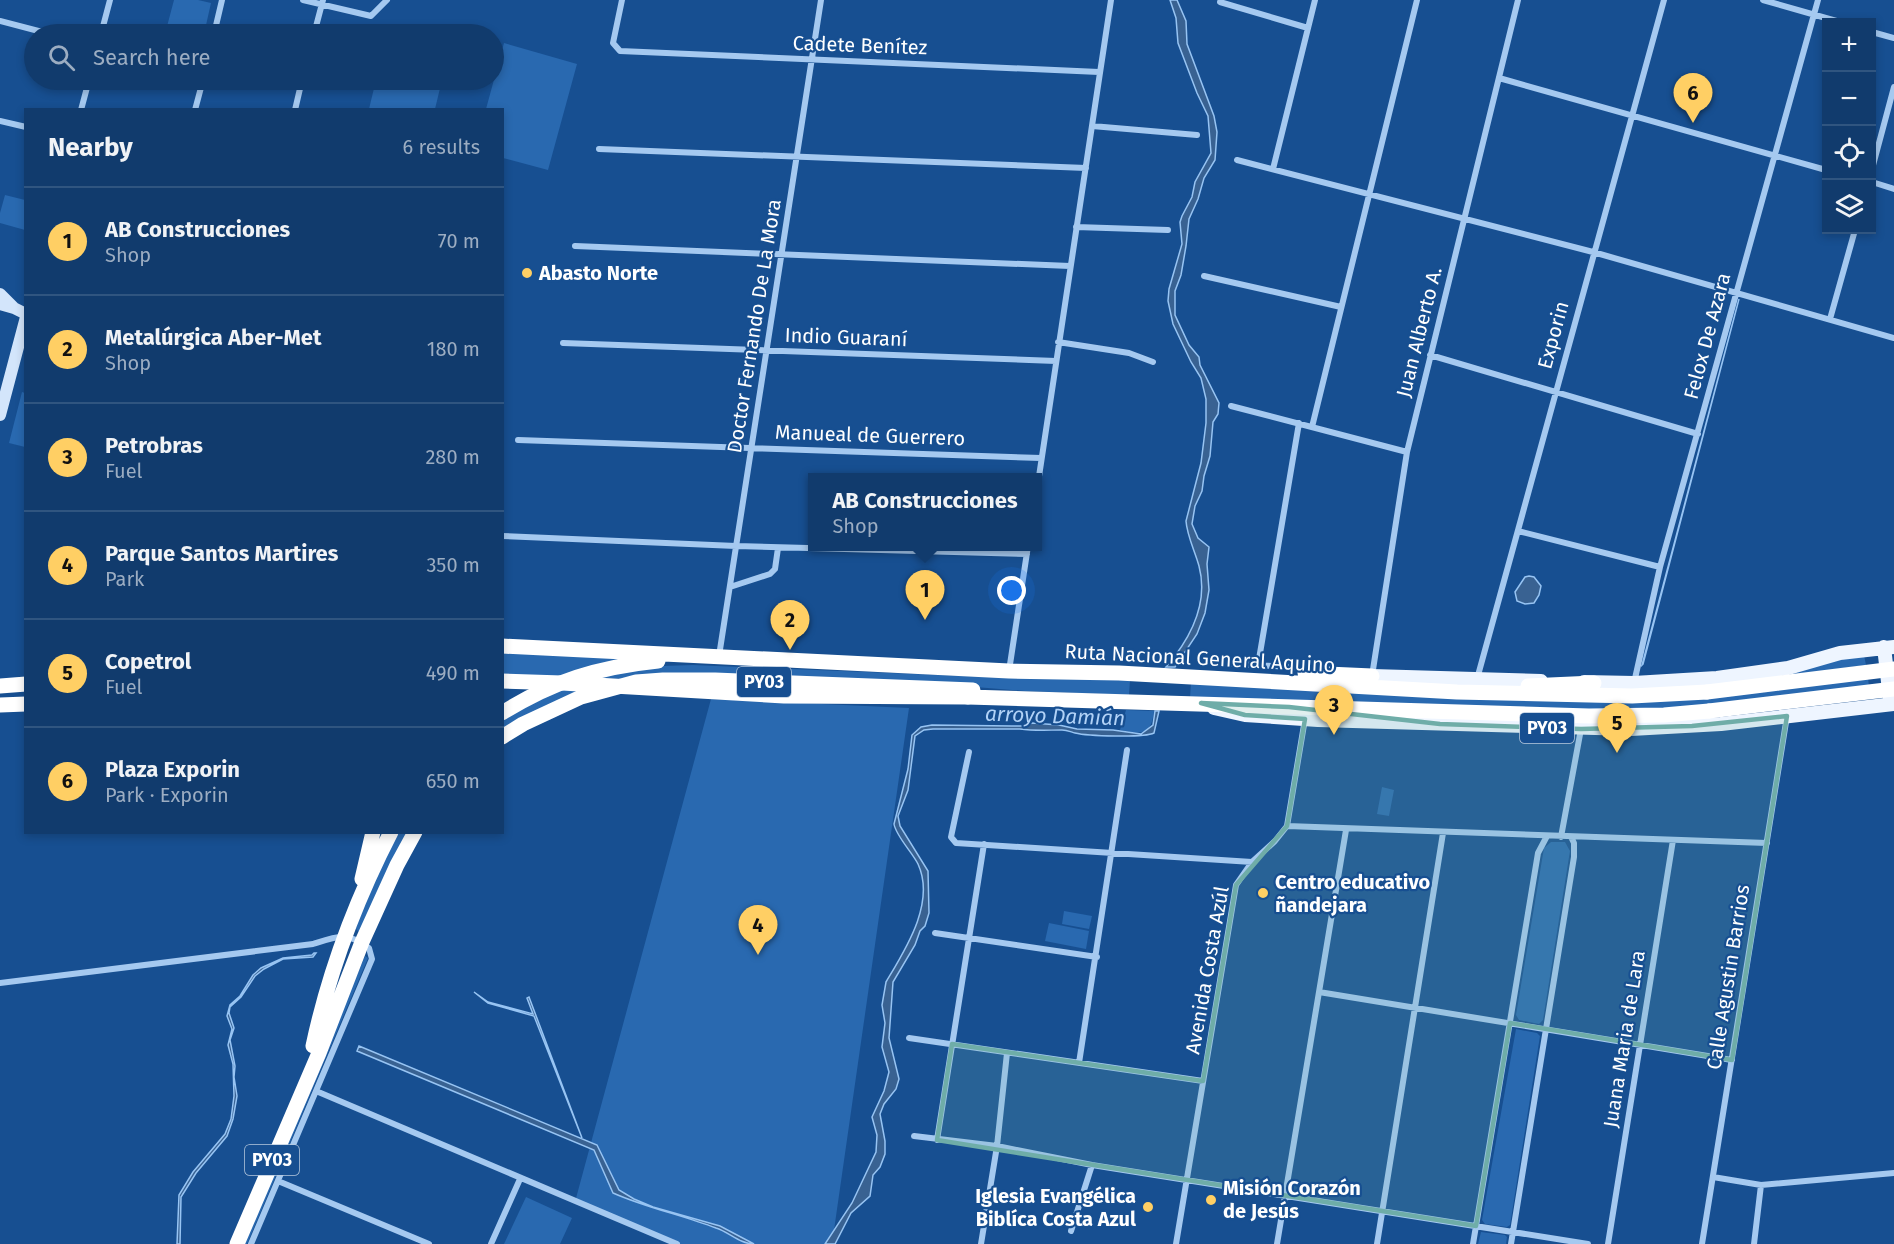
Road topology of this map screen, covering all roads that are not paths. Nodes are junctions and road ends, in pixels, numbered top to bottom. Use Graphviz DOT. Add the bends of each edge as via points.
graph roads {
  1 [pos="110,0"];
  2 [pos="222,0"];
  3 [pos="303,0"];
  4 [pos="387,0"];
  5 [pos="622,0"];
  6 [pos="820,0"];
  7 [pos="1111,0"];
  8 [pos="1315,0"];
  9 [pos="1417,0"];
  10 [pos="1518,0"];
  11 [pos="1664,0"];
  12 [pos="1763,0"];
  13 [pos="1818,0"];
  14 [pos="323,3"];
  15 [pos="1220,3"];
  16 [pos="1814,15"];
  17 [pos="1825,18"];
  18 [pos="0,21"];
  19 [pos="104,24"];
  20 [pos="216,24"];
  21 [pos="317,24"];
  22 [pos="24,27"];
  23 [pos="1308,28"];
  24 [pos="1876,33"];
  25 [pos="1894,38"];
  26 [pos="811,59"];
  27 [pos="1099,72"];
  28 [pos="1499,78"];
  29 [pos="1894,87"];
  30 [pos="86,90"];
  31 [pos="200,90"];
  32 [pos="300,90"];
  33 [pos="82,108"];
  34 [pos="196,108"];
  35 [pos="295,108"];
  36 [pos="1631,115"];
  37 [pos="0,121"];
  38 [pos="1092,126"];
  39 [pos="24,127"];
  40 [pos="1197,135"];
  41 [pos="599,149"];
  42 [pos="1876,154"];
  43 [pos="1774,155"];
  44 [pos="797,157"];
  45 [pos="1237,160"];
  46 [pos="1086,168"];
  47 [pos="1273,169"];
  48 [pos="1822,169"];
  49 [pos="1876,183"];
  50 [pos="1894,189"];
  51 [pos="1369,194"];
  52 [pos="1464,218"];
  53 [pos="1076,227"];
  54 [pos="1168,230"];
  55 [pos="1854,234"];
  56 [pos="575,246"];
  57 [pos="1593,252"];
  58 [pos="782,254"];
  59 [pos="1070,266"];
  60 [pos="1204,276"];
  61 [pos="1736,292"];
  62 [pos="0,294"];
  63 [pos="0,304"];
  64 [pos="1341,307"];
  65 [pos="23,315"];
  66 [pos="1830,319"];
  67 [pos="1894,338"];
  68 [pos="1058,342"];
  69 [pos="563,343"];
  70 [pos="767,351"];
  71 [pos="1430,355"];
  72 [pos="1056,361"];
  73 [pos="1153,362"];
  74 [pos="1556,391"];
  75 [pos="1231,406"];
  76 [pos="0,415"];
  77 [pos="1299,423"];
  78 [pos="1312,427"];
  79 [pos="1698,434"];
  80 [pos="518,440"];
  81 [pos="752,448"];
  82 [pos="1407,452"];
  83 [pos="1041,458"];
  84 [pos="1039,473"];
  85 [pos="1518,531"];
  86 [pos="504,536"];
  87 [pos="736,546"];
  88 [pos="778,548"];
  89 [pos="808,548"];
  90 [pos="1028,551"];
  91 [pos="1660,567"];
  92 [pos="730,587"];
  93 [pos="504,646"];
  94 [pos="1889,647"];
  95 [pos="716,657"];
  96 [pos="1223,663"];
  97 [pos="1258,665"];
  98 [pos="1894,669"];
  99 [pos="1009,671"];
  100 [pos="1372,674"];
  101 [pos="1240,680"];
  102 [pos="1477,680"];
  103 [pos="504,681"];
  104 [pos="1594,683"];
  105 [pos="1634,683"];
  106 [pos="24,684"];
  107 [pos="0,686"];
  108 [pos="1457,692"];
  109 [pos="1037,698"];
  110 [pos="1893,699"];
  111 [pos="1201,703"];
  112 [pos="24,704"];
  113 [pos="0,705"];
  114 [pos="1289,707"];
  115 [pos="504,712"];
  116 [pos="1788,716"];
  117 [pos="1305,719"];
  118 [pos="1440,724"];
  119 [pos="1581,729"];
  120 [pos="504,736"];
  121 [pos="1127,750"];
  122 [pos="969,752"];
  123 [pos="1287,826"];
  124 [pos="1346,830"];
  125 [pos="1443,833"];
  126 [pos="372,834"];
  127 [pos="390,834"];
  128 [pos="414,834"];
  129 [pos="1546,836"];
  130 [pos="1561,837"];
  131 [pos="1571,837"];
  132 [pos="1673,840"];
  133 [pos="1767,843"];
  134 [pos="984,844"];
  135 [pos="1112,852"];
  136 [pos="1252,862"];
  137 [pos="363,892"];
  138 [pos="934,933"];
  139 [pos="346,935"];
  140 [pos="969,939"];
  141 [pos="362,942"];
  142 [pos="1097,957"];
  143 [pos="0,983"];
  144 [pos="1319,992"];
  145 [pos="1415,1008"];
  146 [pos="1510,1023"];
  147 [pos="1546,1029"];
  148 [pos="909,1038"];
  149 [pos="952,1044"];
  150 [pos="1639,1045"];
  151 [pos="1007,1053"];
  152 [pos="1732,1060"];
  153 [pos="1079,1063"];
  154 [pos="307,1076"];
  155 [pos="1203,1081"];
  156 [pos="316,1091"];
  157 [pos="914,1136"];
  158 [pos="937,1140"];
  159 [pos="997,1146"];
  160 [pos="1092,1165"];
  161 [pos="1894,1173"];
  162 [pos="1713,1177"];
  163 [pos="520,1179"];
  164 [pos="1187,1180"];
  165 [pos="278,1181"];
  166 [pos="1761,1185"];
  167 [pos="1285,1196"];
  168 [pos="1383,1211"];
  169 [pos="1476,1226"];
  170 [pos="1071,1231"];
  171 [pos="1513,1232"];
  172 [pos="237,1244"];
  173 [pos="251,1244"];
  174 [pos="429,1244"];
  175 [pos="491,1244"];
  176 [pos="677,1244"];
  177 [pos="981,1244"];
  178 [pos="1176,1244"];
  179 [pos="1277,1244"];
  180 [pos="1377,1244"];
  181 [pos="1473,1244"];
  182 [pos="1511,1244"];
  183 [pos="1588,1244"];
  184 [pos="1608,1244"];
  185 [pos="1702,1244"];
  186 [pos="1754,1244"];
  1 -- 19 [label="street"];
  2 -- 20 [label="street"];
  3 -- 14 [label="street"];
  4 -- 14 [label="street" via="371,16"];
  5 -- 26 [label="street, Cadete Benítez" via="613,43 620,51"];
  6 -- 26 [label="street, Doctor Fernando De La Mora"];
  7 -- 27 [label="street"];
  8 -- 23 [label="street"];
  9 -- 51 [label="street"];
  10 -- 28 [label="street, Juan Alberto A."];
  11 -- 36 [label="street, Exporin"];
  12 -- 16 [label="street"];
  13 -- 16 [label="street, Felox De Azara"];
  14 -- 21 [label="street"];
  15 -- 23 [label="street"];
  16 -- 17 [label="street"];
  16 -- 43 [label="street, Felox De Azara"];
  18 -- 22 [label="street"];
  23 -- 47 [label="street"];
  24 -- 25 [label="street"];
  26 -- 27 [label="street, Cadete Benítez"];
  26 -- 44 [label="street, Doctor Fernando De La Mora"];
  27 -- 38 [label="street"];
  28 -- 36 [label="street"];
  28 -- 52 [label="street, Juan Alberto A."];
  29 -- 42 [label="street"];
  30 -- 33 [label="street"];
  31 -- 34 [label="street"];
  32 -- 35 [label="street"];
  36 -- 43 [label="street"];
  36 -- 57 [label="street, Exporin"];
  37 -- 39 [label="street"];
  38 -- 40 [label="street"];
  38 -- 46 [label="street"];
  41 -- 44 [label="street"];
  43 -- 48 [label="street"];
  43 -- 61 [label="street, Felox De Azara"];
  44 -- 46 [label="street"];
  44 -- 58 [label="street, Doctor Fernando De La Mora"];
  45 -- 47 [label="street"];
  46 -- 53 [label="street"];
  47 -- 51 [label="street"];
  49 -- 50 [label="street"];
  51 -- 52 [label="street"];
  51 -- 64 [label="street"];
  52 -- 57 [label="street"];
  52 -- 71 [label="street, Juan Alberto A."];
  53 -- 54 [label="street"];
  53 -- 59 [label="street"];
  55 -- 66 [label="street"];
  56 -- 58 [label="street"];
  57 -- 61 [label="street"];
  57 -- 74 [label="street, Exporin"];
  58 -- 59 [label="street"];
  58 -- 70 [label="street, Doctor Fernando De La Mora"];
  59 -- 68 [label="street"];
  60 -- 64 [label="street"];
  61 -- 66 [label="street"];
  61 -- 79 [label="street, Felox De Azara"];
  62 -- 65 [label="street"];
  63 -- 65 [label="street"];
  64 -- 78 [label="street"];
  65 -- 76 [label="street"];
  66 -- 67 [label="street"];
  68 -- 72 [label="street"];
  68 -- 73 [label="street" via="1129,353"];
  69 -- 70 [label="street, Indio Guaraní"];
  70 -- 72 [label="street, Indio Guaraní"];
  70 -- 81 [label="street, Doctor Fernando De La Mora"];
  71 -- 74 [label="street"];
  71 -- 82 [label="street, Juan Alberto A."];
  72 -- 83 [label="street"];
  74 -- 79 [label="street"];
  74 -- 85 [label="street, Exporin"];
  75 -- 77 [label="street"];
  77 -- 78 [label="street"];
  77 -- 97 [label="street"];
  78 -- 82 [label="street"];
  79 -- 91 [label="street, Felox De Azara"];
  80 -- 81 [label="street, Manueal de Guerrero"];
  81 -- 83 [label="street, Manueal de Guerrero"];
  81 -- 87 [label="street, Doctor Fernando De La Mora"];
  82 -- 100 [label="street, Juan Alberto A."];
  83 -- 84 [label="street"];
  85 -- 91 [label="street"];
  85 -- 102 [label="street, Exporin"];
  86 -- 87 [label="street"];
  87 -- 88 [label="street"];
  87 -- 92 [label="street, Doctor Fernando De La Mora"];
  88 -- 89 [label="street"];
  88 -- 92 [label="street" via="775,569 770,574"];
  90 -- 99 [label="street"];
  91 -- 105 [label="street, Felox De Azara"];
  92 -- 95 [label="street, Doctor Fernando De La Mora"];
  93 -- 95 [label="highway, Ruta Nacional General Aquino / PY03"];
  94 -- 105 [label="main road, PY03" via="1840,653 1780,670"];
  94 -- 110 [label="main road"];
  95 -- 99 [label="highway, Ruta Nacional General Aquino / PY03"];
  95 -- 115 [label="highway, PY03" via="626,664 578,676"];
  96 -- 97 [label="street"];
  97 -- 100 [label="street"];
  98 -- 108 [label="highway, Ruta Nacional General Aquino / PY03, bridge" via="1707,692 1632,696"];
  99 -- 101 [label="highway, Ruta Nacional General Aquino / PY03"];
  100 -- 101 [label="highway, PY03" via="1275,672"];
  100 -- 102 [label="main road, PY03"];
  101 -- 108 [label="highway, Ruta Nacional General Aquino / PY03"];
  102 -- 104 [label="main road, PY03"];
  103 -- 109 [label="highway, PY03, bridge" via="784,696"];
  104 -- 105 [label="main road, PY03"];
  104 -- 108 [label="highway"];
  106 -- 107 [label="highway"];
  109 -- 111 [label="highway, PY03"];
  109 -- 120 [label="highway, PY03" via="969,690 663,680 636,682 580,697"];
  110 -- 114 [label="highway, PY03, bridge" via="1601,716"];
  110 -- 116 [label="main road, PY03"];
  111 -- 114 [label="highway, PY03"];
  111 -- 117 [label="main road, PY03" via="1245,715"];
  112 -- 113 [label="highway"];
  114 -- 118 [label="main road"];
  116 -- 119 [label="main road, PY03" via="1692,726"];
  116 -- 133 [label="street, Calle Agustin Barrios"];
  117 -- 118 [label="main road, PY03"];
  117 -- 123 [label="street"];
  118 -- 119 [label="main road, PY03"];
  119 -- 130 [label="street"];
  121 -- 135 [label="street"];
  122 -- 134 [label="street" via="951,837 956,843"];
  123 -- 124 [label="street"];
  123 -- 136 [label="street, Avenida Costa Azúl"];
  124 -- 125 [label="street"];
  124 -- 144 [label="street"];
  125 -- 129 [label="street"];
  125 -- 145 [label="street"];
  126 -- 137 [label="highway" via="362,875"];
  127 -- 137 [label="highway, PY03"];
  128 -- 141 [label="highway, PY03"];
  129 -- 130 [label="street"];
  129 -- 146 [label="street" via="1538,853"];
  130 -- 131 [label="street"];
  131 -- 132 [label="street"];
  131 -- 147 [label="street" via="1574,857"];
  132 -- 133 [label="street"];
  132 -- 150 [label="street, Juana Maria de Lara"];
  133 -- 152 [label="street, Calle Agustin Barrios"];
  134 -- 135 [label="street"];
  134 -- 140 [label="street"];
  135 -- 136 [label="street"];
  135 -- 142 [label="street"];
  136 -- 155 [label="street, Avenida Costa Azúl" via="1236,885"];
  137 -- 139 [label="highway, PY03"];
  138 -- 140 [label="street"];
  139 -- 141 [label="street"];
  139 -- 143 [label="street" via="313,944"];
  139 -- 154 [label="highway, PY03" via="318,1020"];
  140 -- 142 [label="street"];
  140 -- 149 [label="street"];
  141 -- 154 [label="highway, PY03"];
  141 -- 156 [label="street" via="372,959"];
  142 -- 153 [label="street"];
  144 -- 145 [label="street"];
  144 -- 167 [label="street"];
  145 -- 146 [label="street"];
  145 -- 168 [label="street"];
  146 -- 147 [label="street"];
  146 -- 169 [label="street"];
  147 -- 150 [label="street"];
  147 -- 171 [label="street"];
  148 -- 149 [label="street"];
  149 -- 151 [label="street"];
  149 -- 158 [label="street"];
  150 -- 152 [label="street"];
  150 -- 184 [label="street, Juana Maria de Lara"];
  151 -- 153 [label="street"];
  151 -- 159 [label="street"];
  152 -- 162 [label="street, Calle Agustin Barrios"];
  153 -- 155 [label="street"];
  154 -- 172 [label="highway, PY03"];
  155 -- 164 [label="street, Avenida Costa Azúl"];
  156 -- 163 [label="street"];
  156 -- 165 [label="street"];
  157 -- 158 [label="street"];
  158 -- 159 [label="street"];
  159 -- 160 [label="street"];
  159 -- 177 [label="street"];
  160 -- 164 [label="street"];
  160 -- 170 [label="street"];
  161 -- 166 [label="street"];
  162 -- 166 [label="street"];
  162 -- 185 [label="street, Calle Agustin Barrios"];
  163 -- 175 [label="street"];
  163 -- 176 [label="street"];
  164 -- 167 [label="street"];
  164 -- 178 [label="street, Avenida Costa Azúl"];
  165 -- 173 [label="street"];
  165 -- 174 [label="street"];
  166 -- 186 [label="street"];
  167 -- 168 [label="street"];
  167 -- 179 [label="street"];
  168 -- 169 [label="street"];
  168 -- 180 [label="street"];
  169 -- 171 [label="street"];
  169 -- 181 [label="street"];
  171 -- 182 [label="street"];
  171 -- 183 [label="street"];
}
